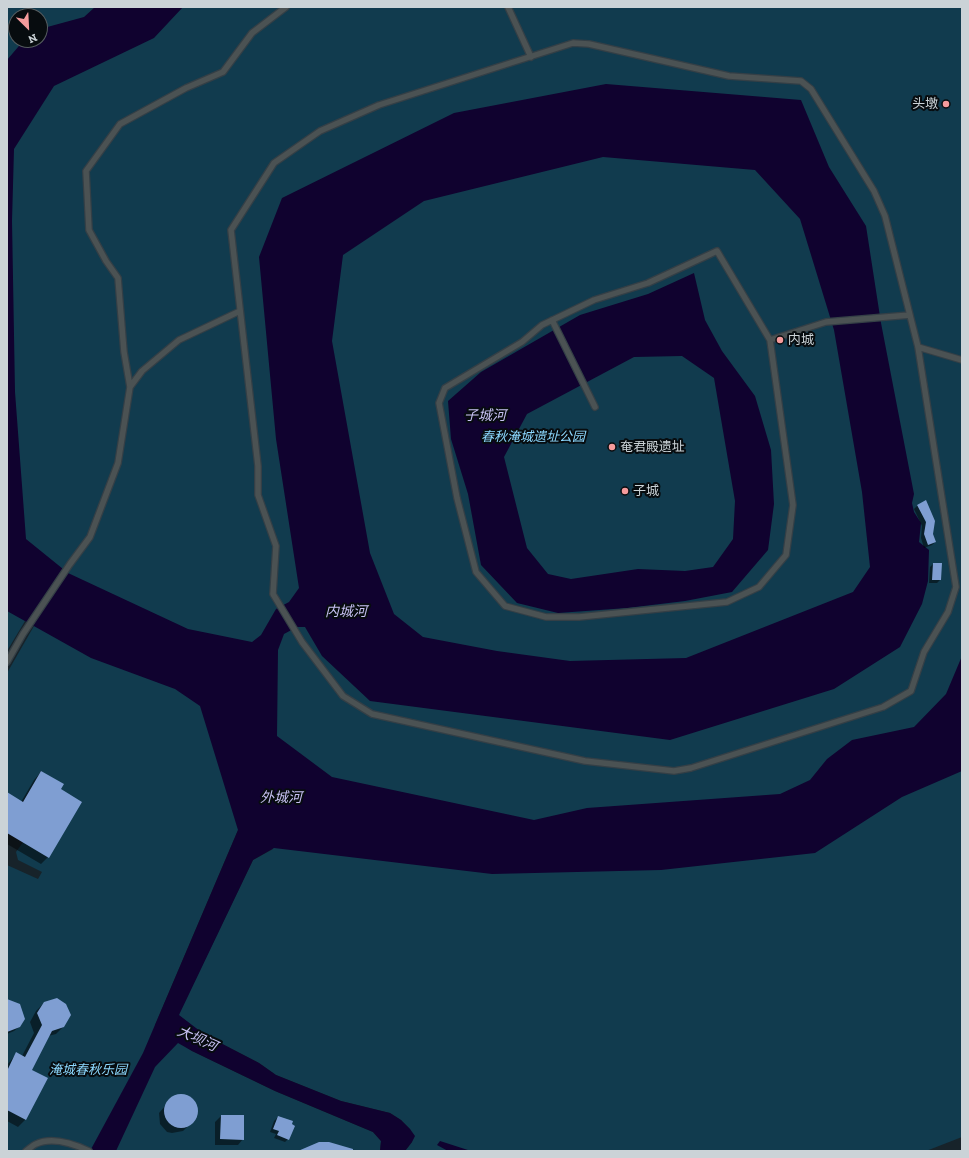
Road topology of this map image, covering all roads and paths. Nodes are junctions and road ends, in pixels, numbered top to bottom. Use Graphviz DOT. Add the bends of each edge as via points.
graph roads {
  1 [pos="286,7"];
  2 [pos="508,7"];
  3 [pos="531,57"];
  4 [pos="240,311"];
  5 [pos="910,316"];
  6 [pos="553,323"];
  7 [pos="770,340"];
  8 [pos="918,347"];
  9 [pos="962,360"];
  10 [pos="130,387"];
  11 [pos="595,407"];
  12 [pos="7,662"];
  13 [pos="26,1151"];
  14 [pos="89,1151"];
  1 -- 10 [label="lane" via="252,33 223,72 186,88 120,124 86,170 89,230 118,278 124,352"];
  2 -- 3 [label="lane"];
  3 -- 4 [label="lane" via="379,105 320,131 274,163 231,230"];
  3 -- 5 [label="lane" via="573,43 589,44 729,76 801,81 811,89 874,191 885,216"];
  4 -- 8 [label="lane" via="258,466 258,495 276,546 274,594 302,642 343,696 372,714 585,760 674,771 691,768 883,707 911,691 924,652 948,612 956,587"];
  4 -- 10 [label="lane" via="179,340 142,371"];
  5 -- 7 [label="lane" via="826,322"];
  5 -- 8 [label="lane"];
  6 -- 7 [label="lane" via="594,300 648,283 717,252"];
  6 -- 7 [label="lane" via="542,325 522,342 445,388 439,403 457,498 476,572 505,606 546,617 579,617 727,602 759,587 786,555 793,505"];
  6 -- 11 [label="lane"];
  8 -- 9 [label="lane"];
  10 -- 12 [label="lane" via="118,463 90,538 23,634"];
  13 -- 14 [label="lane" via="37,1143 53,1140 74,1144"];
}
